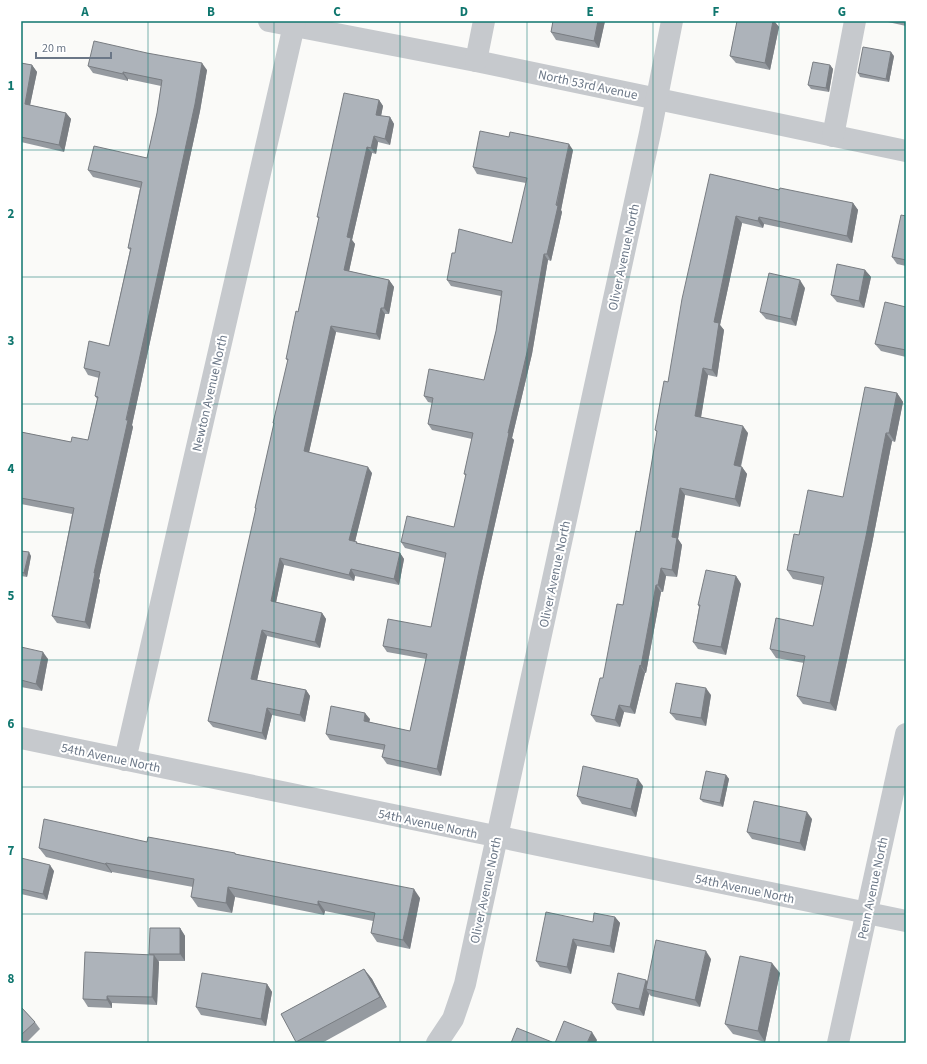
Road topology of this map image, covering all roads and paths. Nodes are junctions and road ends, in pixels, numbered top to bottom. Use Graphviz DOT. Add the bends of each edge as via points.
graph roads {
  1 [pos="269,21"];
  2 [pos="484,21"];
  3 [pos="672,21"];
  4 [pos="855,21"];
  5 [pos="294,24"];
  6 [pos="476,61"];
  7 [pos="658,99"];
  8 [pos="833,136"];
  9 [pos="906,151"];
  10 [pos="906,734"];
  11 [pos="21,738"];
  12 [pos="125,760"];
  13 [pos="497,837"];
  14 [pos="866,914"];
  15 [pos="906,921"];
  16 [pos="437,1043"];
  17 [pos="838,1043"];
  1 -- 5 [label="street, North 53rd Avenue"];
  2 -- 6 [label="street"];
  3 -- 7 [label="street, Oliver Avenue North"];
  4 -- 8 [label="street"];
  5 -- 6 [label="street, North 53rd Avenue"];
  5 -- 12 [label="street, Newton Avenue North"];
  6 -- 7 [label="street, North 53rd Avenue"];
  7 -- 8 [label="street, North 53rd Avenue"];
  7 -- 13 [label="street, Oliver Avenue North"];
  8 -- 9 [label="street, North 53rd Avenue"];
  10 -- 14 [label="street, Penn Avenue North"];
  11 -- 12 [label="street, 54th Avenue North"];
  12 -- 13 [label="street, 54th Avenue North"];
  13 -- 14 [label="street, 54th Avenue North"];
  13 -- 16 [label="street, Oliver Avenue North" via="465,984 453,1019"];
  14 -- 15 [label="street, 54th Avenue North"];
  14 -- 17 [label="street, Penn Avenue North"];
}
